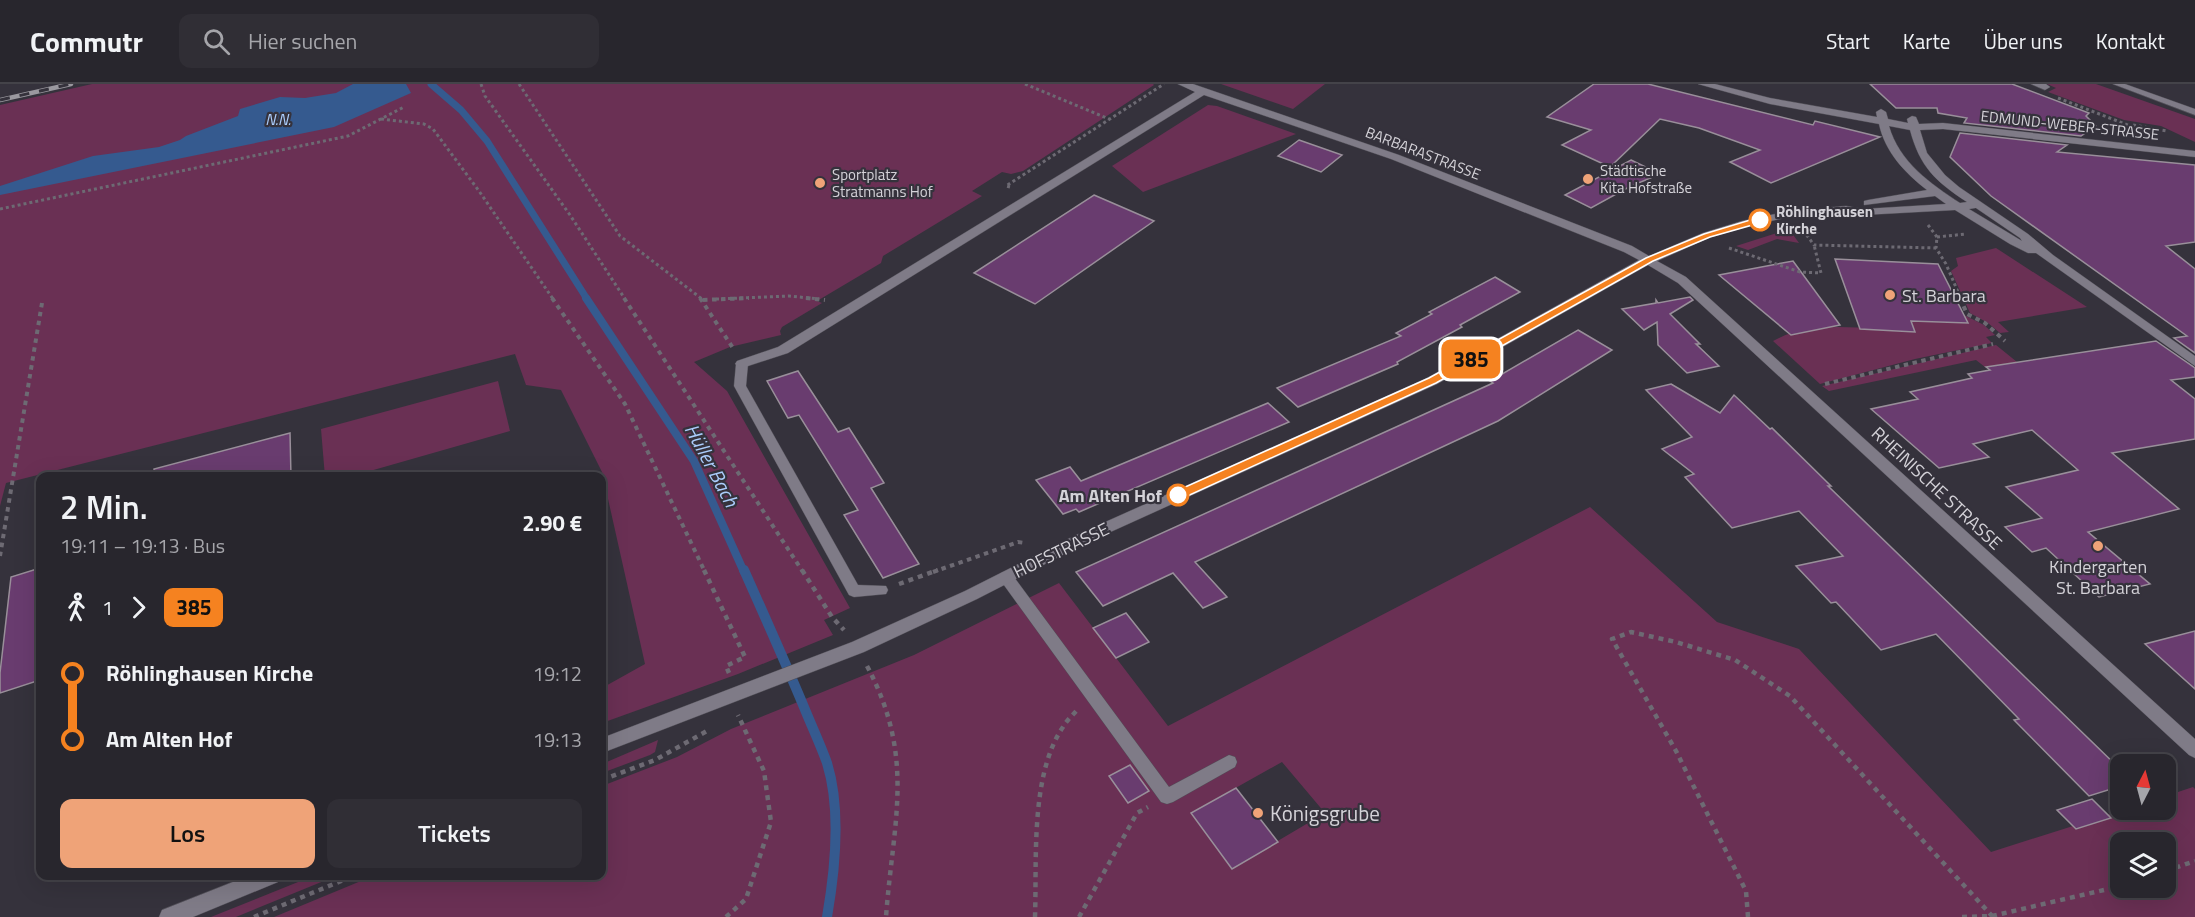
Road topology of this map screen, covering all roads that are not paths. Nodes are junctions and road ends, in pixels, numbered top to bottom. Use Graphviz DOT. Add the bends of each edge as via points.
graph roads {
  1 [pos="1183,84"];
  2 [pos="1703,84"];
  3 [pos="2117,84"];
  4 [pos="1203,91"];
  5 [pos="2195,112"];
  6 [pos="1882,117"];
  7 [pos="1912,122"];
  8 [pos="2195,154"];
  9 [pos="1955,189"];
  10 [pos="1935,192"];
  11 [pos="1976,205"];
  12 [pos="1959,207"];
  13 [pos="1846,209"];
  14 [pos="2049,258"];
  15 [pos="1649,260"];
  16 [pos="2195,362"];
  17 [pos="742,364"];
  18 [pos="1006,577"];
  19 [pos="881,590"];
  20 [pos="606,745"];
  21 [pos="2195,750"];
  22 [pos="1229,762"];
  23 [pos="261,880"];
  24 [pos="169,917"];
  1 -- 4 [label="street, BARBARASTRASSE"];
  2 -- 6 [label="street, EDMUND-WEBER-STRASSE" via="1770,101"];
  3 -- 5 [label="lane"];
  4 -- 15 [label="street, BARBARASTRASSE" via="1395,157"];
  4 -- 17 [label="street" via="853,309 783,350"];
  6 -- 7 [label="street, EDMUND-WEBER-STRASSE"];
  6 -- 10 [label="street" via="1895,153"];
  7 -- 8 [label="street, EDMUND-WEBER-STRASSE"];
  7 -- 9 [label="street" via="1922,154"];
  9 -- 10 [label="street, HOFSTRASSE"];
  9 -- 11 [label="street"];
  10 -- 12 [label="street"];
  10 -- 13 [label="street, HOFSTRASSE"];
  11 -- 12 [label="street, HOFSTRASSE"];
  11 -- 14 [label="street" via="2024,236"];
  12 -- 13 [label="street, HOFSTRASSE" via="1863,212"];
  12 -- 14 [label="street" via="2006,238"];
  13 -- 15 [label="street, HOFSTRASSE" via="1753,221"];
  14 -- 16 [label="street"];
  15 -- 18 [label="street, HOFSTRASSE" via="1432,381 1079,540"];
  15 -- 21 [label="street, RHEINISCHE STRASSE" via="1682,280"];
  17 -- 19 [label="lane" via="740,386 854,591"];
  18 -- 20 [label="street, HOFSTRASSE" via="858,647"];
  18 -- 22 [label="lane" via="1167,797"];
  23 -- 24 [label="street"];
}
